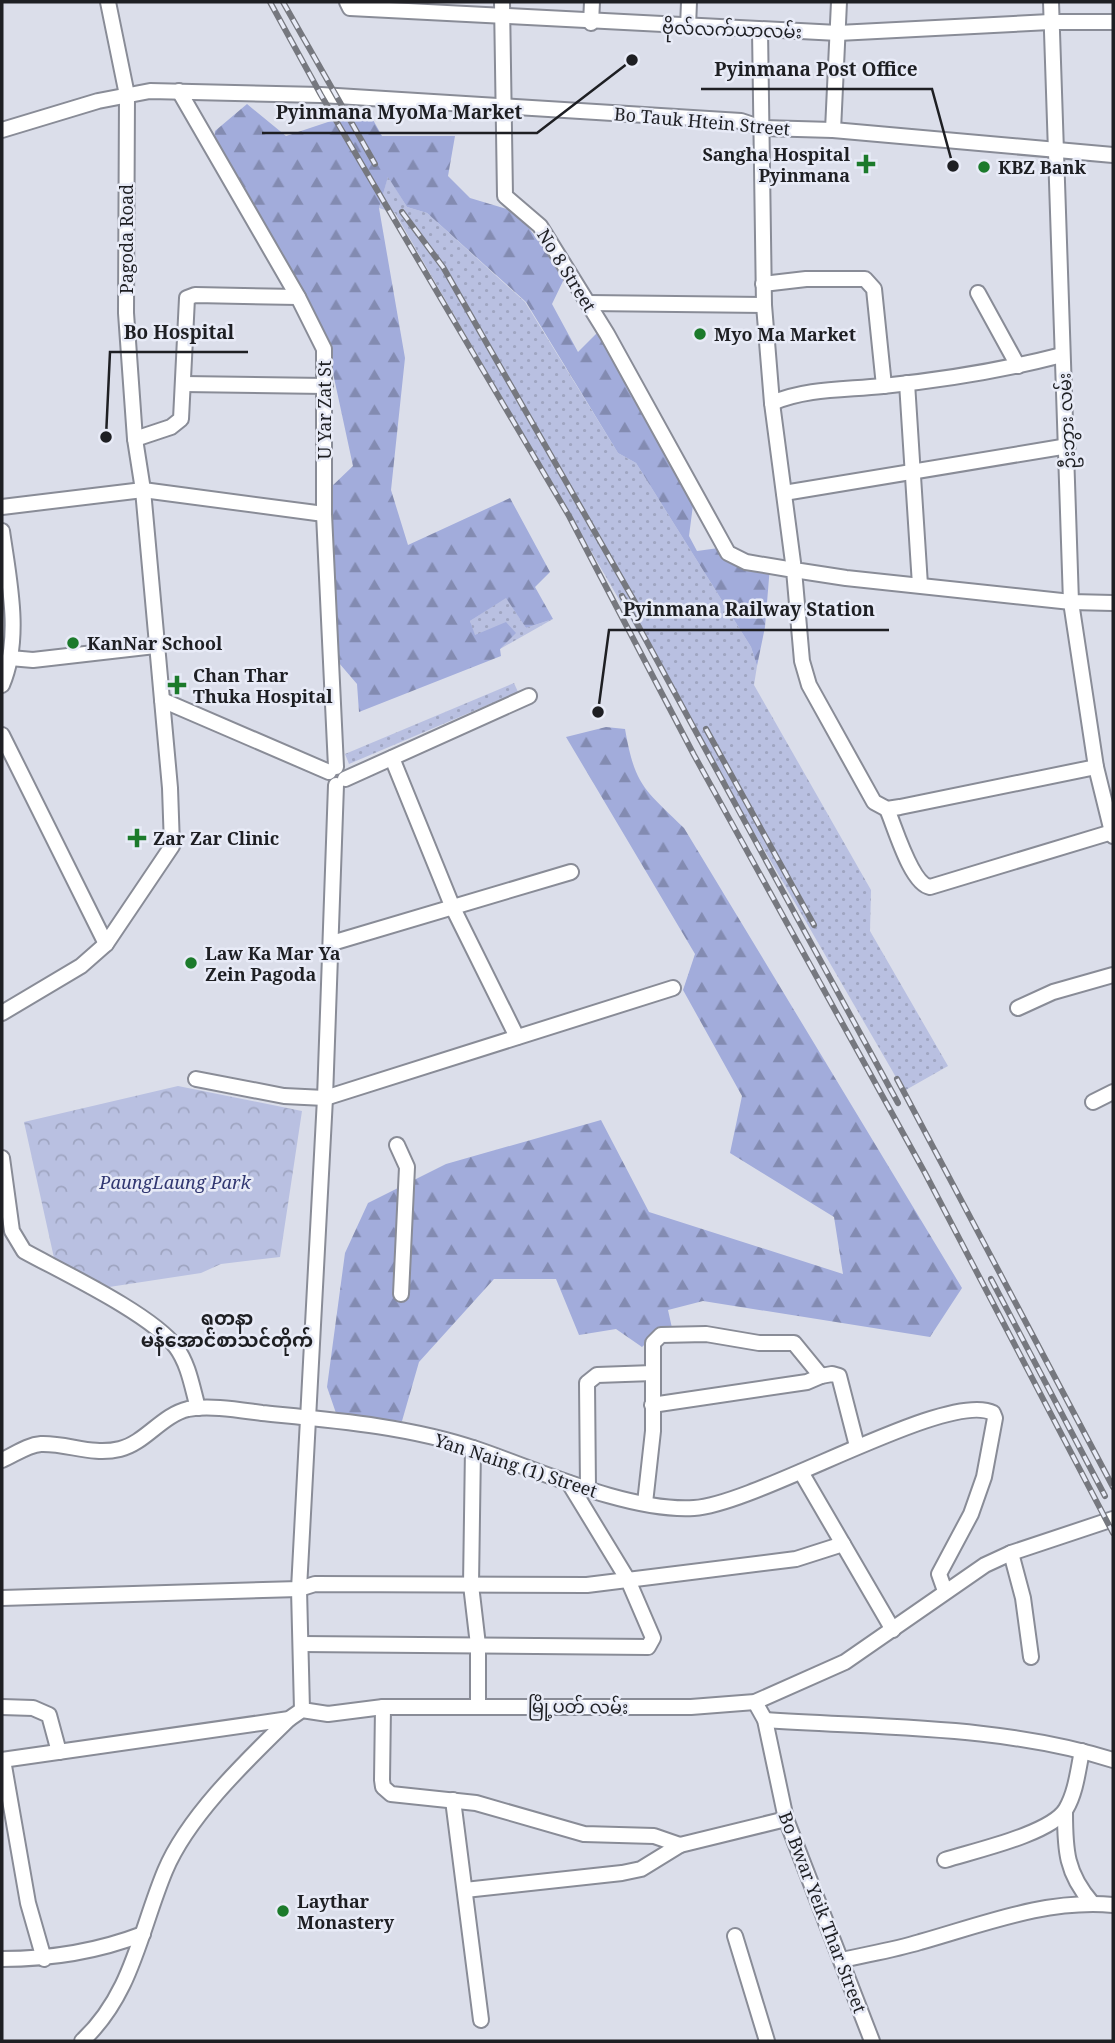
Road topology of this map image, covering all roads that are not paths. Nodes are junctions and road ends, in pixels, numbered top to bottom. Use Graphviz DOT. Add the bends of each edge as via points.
graph roads {
  1 [pos="108,2"];
  2 [pos="592,2"];
  3 [pos="689,2"];
  4 [pos="839,2"];
  5 [pos="1051,2"];
  6 [pos="348,5"];
  7 [pos="502,9"];
  8 [pos="1050,22"];
  9 [pos="1113,22"];
  10 [pos="591,23"];
  11 [pos="688,27"];
  12 [pos="760,30"];
  13 [pos="838,33"];
  14 [pos="179,91"];
  15 [pos="127,95"];
  16 [pos="503,106"];
  17 [pos="762,128"];
  18 [pos="2,130"];
  19 [pos="833,130"];
  20 [pos="1054,149"];
  21 [pos="1113,155"];
  22 [pos="763,284"];
  23 [pos="978,293"];
  24 [pos="298,297"];
  25 [pos="588,303"];
  26 [pos="764,305"];
  27 [pos="1062,355"];
  28 [pos="1018,366"];
  29 [pos="907,383"];
  30 [pos="183,384"];
  31 [pos="325,386"];
  32 [pos="884,386"];
  33 [pos="772,402"];
  34 [pos="135,439"];
  35 [pos="1068,446"];
  36 [pos="914,469"];
  37 [pos="143,490"];
  38 [pos="784,493"];
  39 [pos="2,507"];
  40 [pos="324,514"];
  41 [pos="2,531"];
  42 [pos="794,570"];
  43 [pos="920,585"];
  44 [pos="7,600"];
  45 [pos="1071,602"];
  46 [pos="1113,603"];
  47 [pos="155,646"];
  48 [pos="10,658"];
  49 [pos="2,685"];
  50 [pos="529,696"];
  51 [pos="162,700"];
  52 [pos="2,735"];
  53 [pos="393,758"];
  54 [pos="1096,767"];
  55 [pos="337,776"];
  56 [pos="887,809"];
  57 [pos="1113,834"];
  58 [pos="570,872"];
  59 [pos="453,908"];
  60 [pos="106,943"];
  61 [pos="332,943"];
  62 [pos="1113,975"];
  63 [pos="673,988"];
  64 [pos="1018,1008"];
  65 [pos="2,1013"];
  66 [pos="517,1037"];
  67 [pos="196,1079"];
  68 [pos="1113,1092"];
  69 [pos="325,1098"];
  70 [pos="1093,1102"];
  71 [pos="397,1145"];
  72 [pos="2,1158"];
  73 [pos="401,1294"];
  74 [pos="653,1373"];
  75 [pos="821,1376"];
  76 [pos="652,1405"];
  77 [pos="198,1408"];
  78 [pos="308,1418"];
  79 [pos="857,1446"];
  80 [pos="473,1448"];
  81 [pos="2,1460"];
  82 [pos="800,1472"];
  83 [pos="569,1483"];
  84 [pos="588,1489"];
  85 [pos="645,1503"];
  86 [pos="1113,1519"];
  87 [pos="843,1544"];
  88 [pos="1011,1553"];
  89 [pos="628,1580"];
  90 [pos="471,1585"];
  91 [pos="299,1589"];
  92 [pos="945,1591"];
  93 [pos="2,1598"];
  94 [pos="893,1630"];
  95 [pos="301,1644"];
  96 [pos="478,1645"];
  97 [pos="1031,1657"];
  98 [pos="755,1702"];
  99 [pos="478,1705"];
  100 [pos="2,1707"];
  101 [pos="383,1707"];
  102 [pos="295,1714"];
  103 [pos="765,1720"];
  104 [pos="1082,1751"];
  105 [pos="59,1752"];
  106 [pos="3,1760"];
  107 [pos="1113,1760"];
  108 [pos="453,1800"];
  109 [pos="1065,1812"];
  110 [pos="786,1819"];
  111 [pos="680,1844"];
  112 [pos="944,1860"];
  113 [pos="465,1890"];
  114 [pos="1092,1903"];
  115 [pos="1113,1905"];
  116 [pos="143,1934"];
  117 [pos="735,1936"];
  118 [pos="2,1959"];
  119 [pos="44,1959"];
  120 [pos="842,1960"];
  121 [pos="481,2020"];
  122 [pos="98,2035"];
  123 [pos="82,2041"];
  124 [pos="767,2041"];
  125 [pos="872,2041"];
  1 -- 15 [label="street, Pagoda Road"];
  2 -- 10 [label="street"];
  3 -- 11 [label="street"];
  4 -- 13 [label="street"];
  5 -- 8 [label="street, ဦးဘွား လမ်း"];
  6 -- 7 [label="street, ဗိုလ်လက်ယာလမ်း"];
  7 -- 10 [label="street, ဗိုလ်လက်ယာလမ်း"];
  7 -- 16 [label="street, No 8 Street"];
  8 -- 9 [label="street, ဗိုလ်လက်ယာလမ်း"];
  8 -- 13 [label="street, ဗိုလ်လက်ယာလမ်း"];
  8 -- 20 [label="street, ဦးဘွား လမ်း"];
  10 -- 11 [label="street, ဗိုလ်လက်ယာလမ်း"];
  11 -- 12 [label="street, ဗိုလ်လက်ယာလမ်း"];
  12 -- 13 [label="street, ဗိုလ်လက်ယာလမ်း"];
  12 -- 17 [label="street"];
  13 -- 19 [label="street"];
  14 -- 15 [label="street, Bo Tauk Htein Street"];
  14 -- 16 [label="street, Bo Tauk Htein Street"];
  14 -- 24 [label="street, U Yar Zat St"];
  15 -- 18 [label="street, Bo Tauk Htein Street"];
  15 -- 34 [label="street, Pagoda Road" via="126,313"];
  16 -- 17 [label="street, Bo Tauk Htein Street" via="741,121"];
  16 -- 25 [label="street, No 8 Street" via="505,196 540,226"];
  17 -- 19 [label="street, Bo Tauk Htein Street"];
  17 -- 22 [label="street"];
  19 -- 20 [label="street, Bo Tauk Htein Street"];
  20 -- 21 [label="street, Bo Tauk Htein Street"];
  20 -- 27 [label="street, ဦးဘွား လမ်း"];
  22 -- 26 [label="street"];
  22 -- 32 [label="street" via="806,279 865,279 870,283"];
  23 -- 28 [label="street"];
  24 -- 30 [label="street" via="189,296"];
  24 -- 31 [label="street, U Yar Zat St" via="324,349"];
  25 -- 26 [label="street"];
  25 -- 42 [label="street, No 8 Street" via="720,543 735,559"];
  26 -- 33 [label="street"];
  27 -- 28 [label="street"];
  27 -- 35 [label="street, ဦးဘွား လမ်း"];
  28 -- 29 [label="street"];
  29 -- 32 [label="street"];
  29 -- 36 [label="street"];
  30 -- 31 [label="street"];
  30 -- 34 [label="street" via="181,419"];
  31 -- 40 [label="street, U Yar Zat St"];
  32 -- 33 [label="street" via="795,393"];
  33 -- 38 [label="street"];
  34 -- 37 [label="street, Pagoda Road"];
  35 -- 36 [label="street"];
  35 -- 45 [label="street, ဦးဘွား လမ်း"];
  36 -- 38 [label="street"];
  36 -- 43 [label="street"];
  37 -- 39 [label="street"];
  37 -- 40 [label="street"];
  37 -- 47 [label="street, Pagoda Road"];
  38 -- 42 [label="street"];
  40 -- 55 [label="street, U Yar Zat St"];
  41 -- 44 [label="street"];
  42 -- 43 [label="street, No 8 Street"];
  42 -- 56 [label="street" via="802,661 809,685 874,802"];
  43 -- 45 [label="street, No 8 Street"];
  44 -- 48 [label="street"];
  45 -- 46 [label="street, No 8 Street"];
  45 -- 54 [label="street, ဦးဘွား လမ်း"];
  47 -- 48 [label="street" via="33,660"];
  47 -- 51 [label="street, Pagoda Road"];
  48 -- 49 [label="street"];
  50 -- 53 [label="street"];
  51 -- 55 [label="street"];
  51 -- 60 [label="street, Pagoda Road" via="172,846"];
  52 -- 60 [label="street"];
  53 -- 55 [label="street"];
  53 -- 59 [label="street"];
  54 -- 56 [label="street"];
  54 -- 57 [label="street, ဦးဘွား လမ်း"];
  55 -- 61 [label="street, U Yar Zat St"];
  56 -- 57 [label="street" via="919,883 930,887"];
  58 -- 59 [label="street"];
  59 -- 61 [label="street"];
  59 -- 66 [label="street"];
  60 -- 65 [label="street, Pagoda Road" via="81,966"];
  61 -- 69 [label="street, U Yar Zat St"];
  62 -- 64 [label="street" via="1053,992"];
  63 -- 66 [label="street"];
  66 -- 69 [label="street"];
  67 -- 69 [label="street" via="284,1096"];
  68 -- 70 [label="street"];
  69 -- 78 [label="street, U Yar Zat St"];
  71 -- 73 [label="street" via="407,1167"];
  72 -- 77 [label="street" via="12,1231 24,1251 156,1326 187,1367"];
  74 -- 75 [label="street" via="654,1339 706,1334 738,1341 794,1343"];
  74 -- 76 [label="street"];
  74 -- 84 [label="street" via="597,1376 587,1383"];
  75 -- 76 [label="street"];
  75 -- 79 [label="street" via="839,1376"];
  76 -- 85 [label="street"];
  77 -- 78 [label="street, Yan Naing (1) Street"];
  77 -- 81 [label="street, Yan Naing (1) Street" via="180,1412 121,1449 102,1452 41,1444"];
  78 -- 80 [label="street, Yan Naing (1) Street"];
  78 -- 91 [label="street, U Yar Zat St"];
  79 -- 82 [label="street, Yan Naing (1) Street"];
  79 -- 92 [label="street, Yan Naing (1) Street" via="941,1418 986,1410 993,1413 984,1477 971,1514 943,1564 940,1581"];
  80 -- 83 [label="street, Yan Naing (1) Street"];
  80 -- 90 [label="street"];
  82 -- 85 [label="street, Yan Naing (1) Street" via="737,1499 699,1508"];
  82 -- 87 [label="street"];
  83 -- 84 [label="street, Yan Naing (1) Street"];
  83 -- 89 [label="street"];
  84 -- 85 [label="street, Yan Naing (1) Street"];
  86 -- 88 [label="street, မြို့ပတ် လမ်း"];
  87 -- 89 [label="street" via="796,1559"];
  87 -- 94 [label="street"];
  88 -- 92 [label="street, မြို့ပတ် လမ်း"];
  88 -- 97 [label="street"];
  89 -- 90 [label="street" via="587,1585"];
  89 -- 96 [label="street" via="653,1638 648,1647"];
  90 -- 91 [label="street" via="315,1584"];
  90 -- 96 [label="street"];
  91 -- 93 [label="street"];
  91 -- 95 [label="street, U Yar Zat St"];
  92 -- 94 [label="street, မြို့ပတ် လမ်း"];
  94 -- 98 [label="street, မြို့ပတ် လမ်း" via="833,1668"];
  95 -- 96 [label="street"];
  95 -- 102 [label="street, U Yar Zat St"];
  96 -- 99 [label="street"];
  98 -- 99 [label="street, မြို့ပတ် လမ်း" via="691,1707"];
  98 -- 103 [label="street, Bo Bwar Yeik Thar Street"];
  99 -- 101 [label="street, မြို့ပတ် လမ်း"];
  100 -- 105 [label="street" via="50,1715"];
  101 -- 102 [label="street, မြို့ပတ် လမ်း"];
  101 -- 108 [label="street" via="383,1787 405,1797"];
  102 -- 105 [label="street, မြို့ပတ် လမ်း"];
  102 -- 116 [label="street" via="234,1773 181,1842 165,1871"];
  103 -- 104 [label="street" via="1004,1736"];
  103 -- 110 [label="street, Bo Bwar Yeik Thar Street"];
  104 -- 107 [label="street"];
  104 -- 109 [label="street"];
  105 -- 106 [label="street, မြို့ပတ် လမ်း"];
  106 -- 119 [label="street" via="23,1880"];
  108 -- 111 [label="street" via="584,1834 654,1836"];
  108 -- 113 [label="street"];
  109 -- 112 [label="street" via="1027,1833"];
  109 -- 114 [label="street" via="1070,1868"];
  110 -- 111 [label="street"];
  110 -- 120 [label="street, Bo Bwar Yeik Thar Street"];
  111 -- 113 [label="street" via="641,1868 622,1873"];
  113 -- 121 [label="street"];
  114 -- 115 [label="street"];
  114 -- 120 [label="street" via="1059,1905"];
  116 -- 119 [label="street" via="116,1945"];
  116 -- 122 [label="street" via="124,1986"];
  117 -- 124 [label="street"];
  118 -- 119 [label="street"];
  120 -- 125 [label="street, Bo Bwar Yeik Thar Street"];
  122 -- 123 [label="street"];
}
